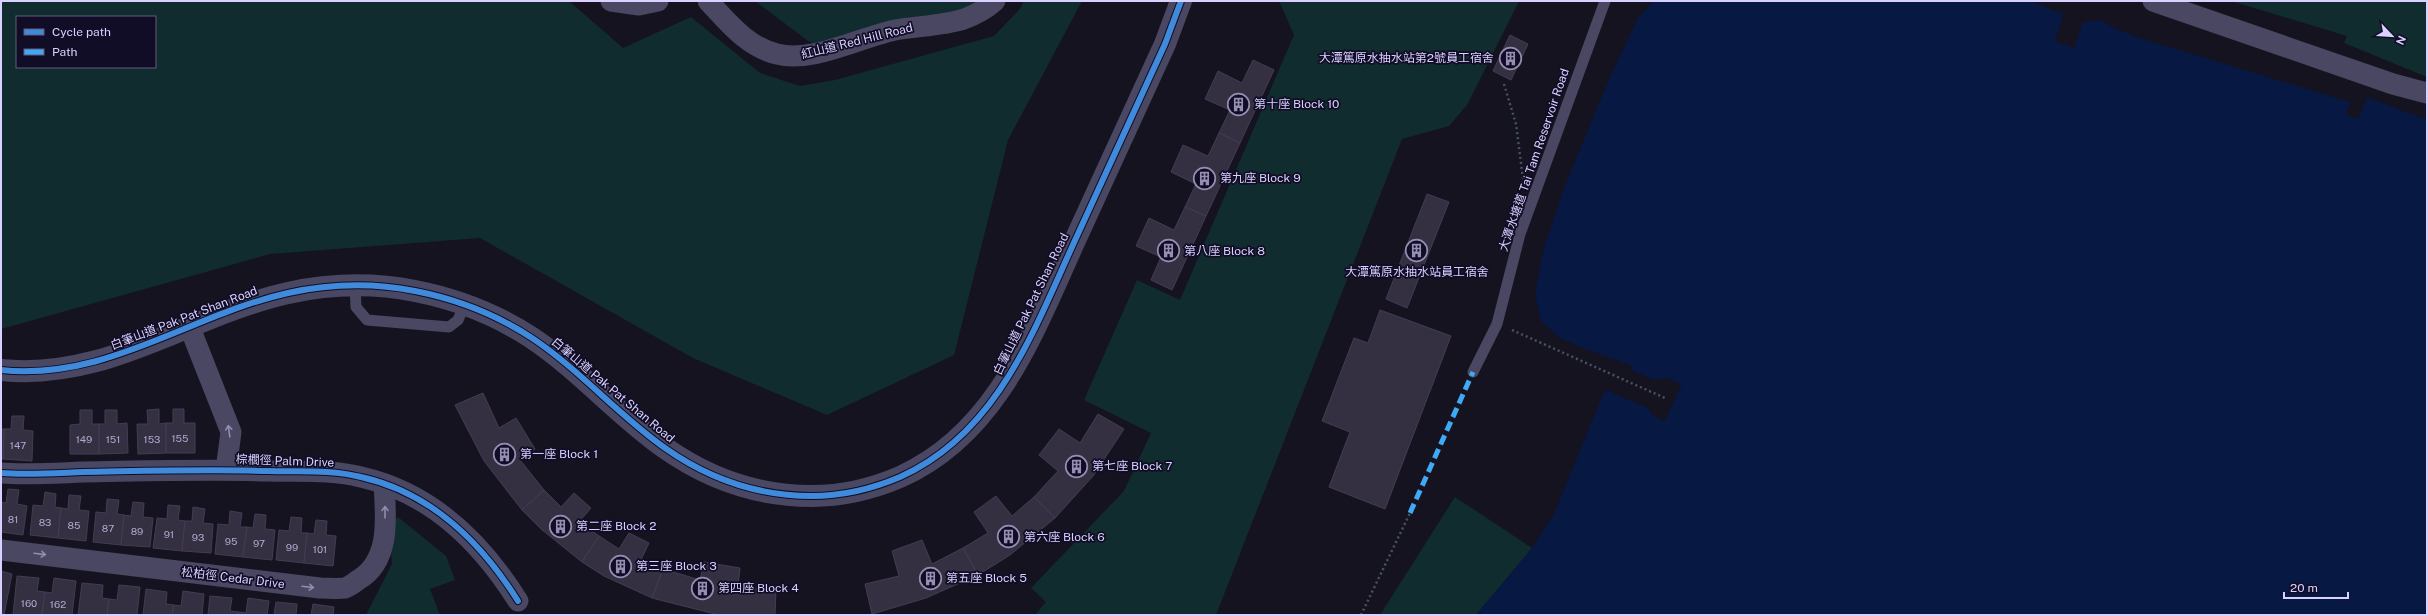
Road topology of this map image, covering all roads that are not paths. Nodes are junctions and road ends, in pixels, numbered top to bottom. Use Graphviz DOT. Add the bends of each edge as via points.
graph roads {
  1 [pos="611,1"];
  2 [pos="658,1"];
  3 [pos="708,1"];
  4 [pos="995,1"];
  5 [pos="1181,1"];
  6 [pos="1605,1"];
  7 [pos="2153,1"];
  8 [pos="2427,93"];
  9 [pos="355,286"];
  10 [pos="465,304"];
  11 [pos="190,328"];
  12 [pos="1,370"];
  13 [pos="1473,372"];
  14 [pos="226,470"];
  15 [pos="1,473"];
  16 [pos="384,484"];
  17 [pos="1,550"];
  18 [pos="518,601"];
  1 -- 2 [label="street" via="639,6"];
  3 -- 4 [label="street, 紅山道 Red Hill Road" via="736,31 751,42 775,54 794,56 814,55 886,32 962,19"];
  5 -- 10 [label="street, 白筆山道 Pak Pat Shan Road" via="1158,59 1015,367 988,408 967,431 935,458 896,479 856,492 817,496 765,493 726,481 686,462 664,448 532,338"];
  6 -- 13 [label="lane, 大潭水塘道 Tai Tam Reservoir Road" via="1520,234 1497,324"];
  7 -- 8 [label="street" via="2393,84"];
  9 -- 10 [label="street, 白筆山道 Pak Pat Shan Road" via="414,290"];
  9 -- 10 [label="lane" via="356,308 367,320 449,326 458,320"];
  9 -- 11 [label="street, 白筆山道 Pak Pat Shan Road" via="286,293"];
  11 -- 12 [label="street, 白筆山道 Pak Pat Shan Road" via="142,348 88,364 38,372"];
  14 -- 11 [label="street, 棕櫚徑 Palm Drive, one-way" via="231,432"];
  14 -- 15 [label="street, 棕櫚徑 Palm Drive"];
  14 -- 16 [label="street, 棕櫚徑 Palm Drive" via="337,473 361,476"];
  17 -- 16 [label="street, 松柏徑 Cedar Drive, one-way" via="320,588 346,588 364,577 377,562 383,545 386,514"];
  16 -- 18 [label="street, 棕櫚徑 Palm Drive" via="417,499 448,518 499,570"];
}
